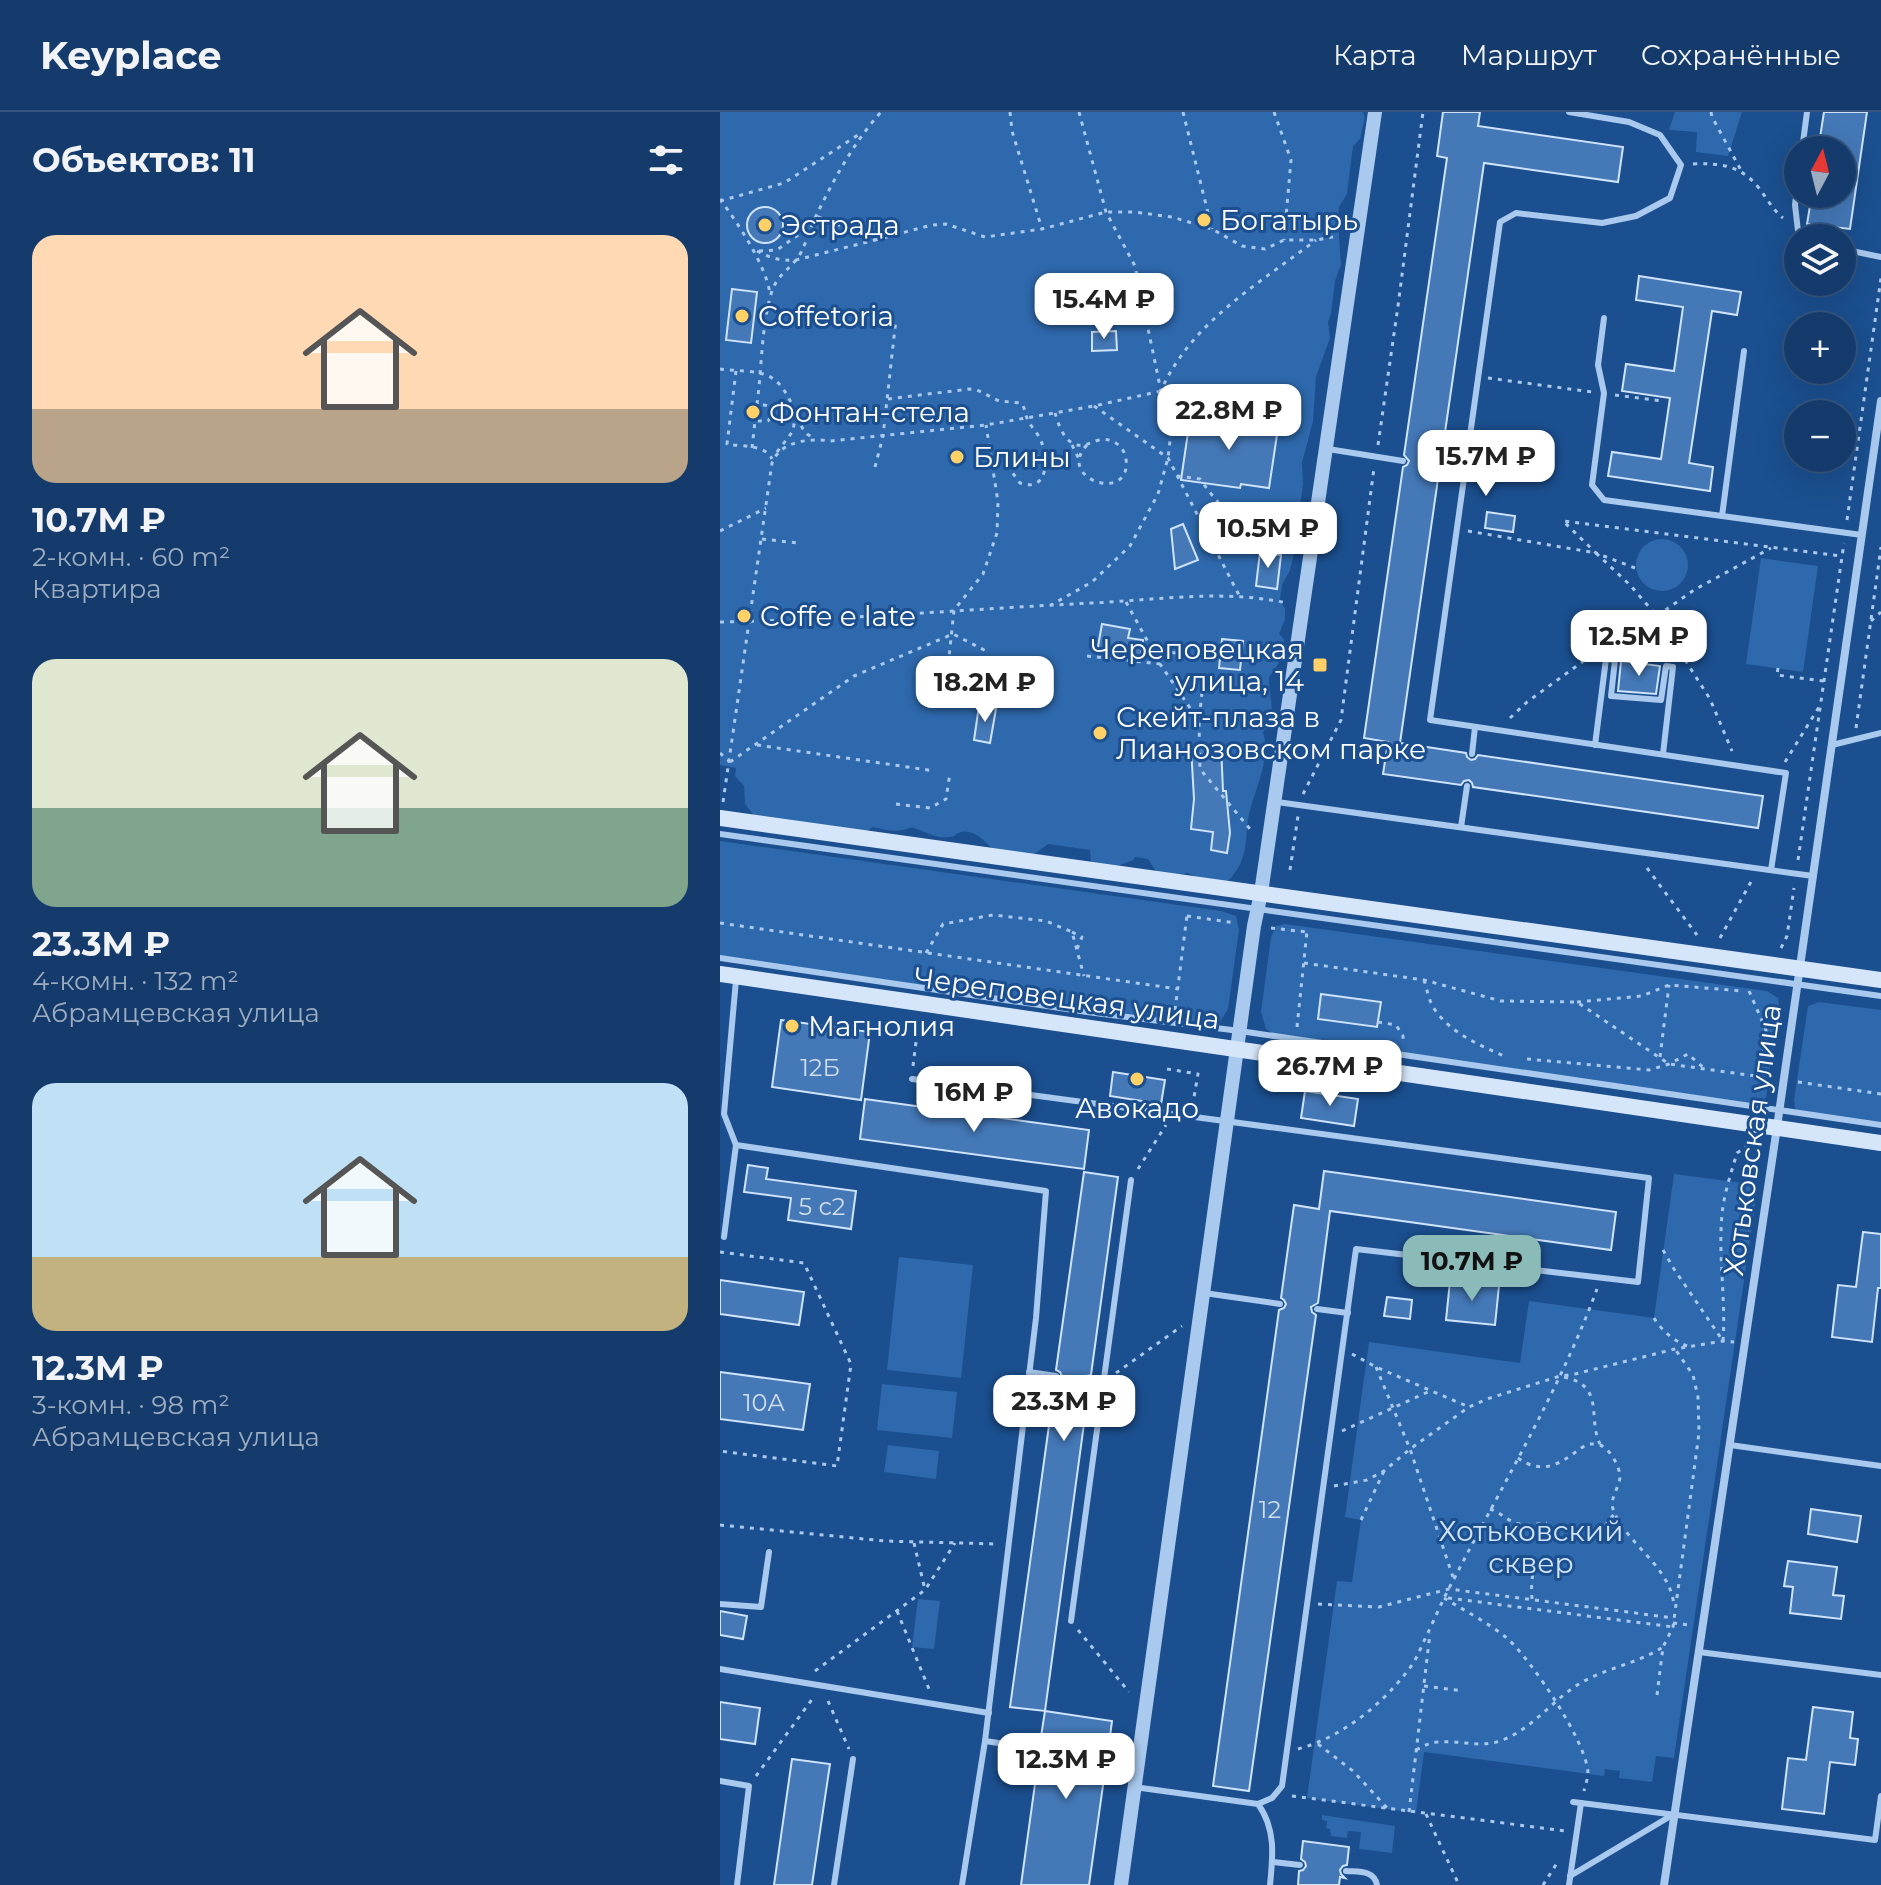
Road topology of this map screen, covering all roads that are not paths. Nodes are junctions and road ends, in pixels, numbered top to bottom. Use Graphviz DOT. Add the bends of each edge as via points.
graph roads {
  1 [pos="1375,112"];
  2 [pos="1569,112"];
  3 [pos="1807,112"];
  4 [pos="1804,136"];
  5 [pos="1856,252"];
  6 [pos="1881,257"];
  7 [pos="1604,318"];
  8 [pos="1744,351"];
  9 [pos="1881,401"];
  10 [pos="1325,449"];
  11 [pos="1403,461"];
  12 [pos="1440,466"];
  13 [pos="1465,470"];
  14 [pos="1722,516"];
  15 [pos="1862,535"];
  16 [pos="1475,727"];
  17 [pos="1881,733"];
  18 [pos="1595,745"];
  19 [pos="1832,745"];
  20 [pos="1472,754"];
  21 [pos="1663,754"];
  22 [pos="1467,786"];
  23 [pos="1273,801"];
  24 [pos="721,811"];
  25 [pos="1461,827"];
  26 [pos="720,834"];
  27 [pos="1771,870"];
  28 [pos="1813,876"];
  29 [pos="1260,900"];
  30 [pos="720,958"];
  31 [pos="728,975"];
  32 [pos="1798,976"];
  33 [pos="1881,980"];
  34 [pos="1881,996"];
  35 [pos="1240,1031"];
  36 [pos="720,1041"];
  37 [pos="730,1042"];
  38 [pos="1238,1049"];
  39 [pos="912,1079"];
  40 [pos="1778,1119"];
  41 [pos="1227,1123"];
  42 [pos="1881,1125"];
  43 [pos="1881,1143"];
  44 [pos="736,1145"];
  45 [pos="1131,1180"];
  46 [pos="724,1237"];
  47 [pos="1203,1293"];
  48 [pos="1280,1304"];
  49 [pos="1317,1309"];
  50 [pos="1348,1313"];
  51 [pos="1029,1372"];
  52 [pos="1056,1376"];
  53 [pos="1090,1381"];
  54 [pos="1104,1382"];
  55 [pos="1730,1445"];
  56 [pos="1881,1466"];
  57 [pos="769,1552"];
  58 [pos="720,1604"];
  59 [pos="1071,1621"];
  60 [pos="1699,1652"];
  61 [pos="720,1669"];
  62 [pos="1881,1675"];
  63 [pos="989,1713"];
  64 [pos="985,1741"];
  65 [pos="1039,1749"];
  66 [pos="1107,1758"];
  67 [pos="853,1759"];
  68 [pos="1138,1762"];
  69 [pos="720,1781"];
  70 [pos="1134,1787"];
  71 [pos="1881,1796"];
  72 [pos="1258,1804"];
  73 [pos="1674,1814"];
  74 [pos="1273,1862"];
  75 [pos="1300,1865"];
  76 [pos="1346,1871"];
  77 [pos="1570,1876"];
  78 [pos="737,1885"];
  79 [pos="834,1885"];
  80 [pos="962,1885"];
  81 [pos="1121,1885"];
  82 [pos="1270,1885"];
  83 [pos="1377,1885"];
  84 [pos="1569,1885"];
  85 [pos="1664,1885"];
  1 -- 10 [label="street"];
  2 -- 13 [label="lane" via="1629,122 1660,135 1681,165 1670,198 1636,216 1602,223 1516,213 1500,222"];
  3 -- 4 [label="lane"];
  5 -- 6 [label="lane"];
  7 -- 14 [label="lane" via="1598,365 1604,393 1592,485 1604,500"];
  8 -- 14 [label="lane"];
  9 -- 15 [label="street, Хотьковская улица"];
  10 -- 11 [label="lane"];
  10 -- 23 [label="street"];
  12 -- 13 [label="lane"];
  13 -- 16 [label="lane" via="1430,720"];
  14 -- 15 [label="lane"];
  15 -- 19 [label="street, Хотьковская улица"];
  16 -- 18 [label="lane"];
  16 -- 20 [label="lane"];
  17 -- 19 [label="lane"];
  18 -- 21 [label="lane"];
  18 -- 21 [label="lane" via="1606,659 1615,660 1611,696 1661,700 1666,666 1673,667"];
  19 -- 28 [label="street, Хотьковская улица"];
  21 -- 27 [label="lane" via="1786,773"];
  22 -- 25 [label="lane"];
  23 -- 25 [label="lane"];
  23 -- 29 [label="street"];
  24 -- 29 [label="main road"];
  25 -- 27 [label="lane"];
  26 -- 29 [label="lane"];
  27 -- 28 [label="lane"];
  28 -- 32 [label="street, Хотьковская улица"];
  29 -- 32 [label="main road"];
  29 -- 35 [label="street"];
  30 -- 35 [label="lane, Череповецкая улица"];
  31 -- 37 [label="lane"];
  31 -- 38 [label="main road, Череповецкая улица"];
  32 -- 33 [label="main road"];
  32 -- 34 [label="lane"];
  32 -- 40 [label="street, Хотьковская улица"];
  35 -- 38 [label="street"];
  35 -- 40 [label="lane, Череповецкая улица"];
  36 -- 37 [label="lane"];
  37 -- 44 [label="lane" via="724,1114"];
  38 -- 40 [label="main road, Череповецкая улица"];
  38 -- 41 [label="street"];
  39 -- 41 [label="lane"];
  40 -- 42 [label="lane, Череповецкая улица"];
  40 -- 43 [label="main road, Череповецкая улица"];
  40 -- 55 [label="street, Хотьковская улица"];
  41 -- 47 [label="street"];
  41 -- 50 [label="lane" via="1649,1178 1638,1282 1356,1249"];
  44 -- 46 [label="lane"];
  44 -- 51 [label="lane" via="1046,1191"];
  45 -- 54 [label="lane"];
  47 -- 48 [label="lane"];
  47 -- 68 [label="street"];
  49 -- 50 [label="lane"];
  50 -- 72 [label="lane" via="1282,1786"];
  51 -- 52 [label="lane"];
  51 -- 63 [label="lane"];
  53 -- 54 [label="lane"];
  54 -- 59 [label="lane"];
  55 -- 56 [label="lane"];
  55 -- 60 [label="street, Хотьковская улица"];
  57 -- 58 [label="lane" via="761,1607"];
  60 -- 62 [label="lane"];
  60 -- 73 [label="street, Хотьковская улица"];
  61 -- 63 [label="lane"];
  63 -- 64 [label="lane"];
  64 -- 65 [label="lane"];
  64 -- 80 [label="lane"];
  66 -- 68 [label="lane"];
  67 -- 79 [label="lane"];
  68 -- 70 [label="street"];
  69 -- 78 [label="lane" via="749,1786"];
  70 -- 72 [label="lane"];
  70 -- 81 [label="street"];
  71 -- 73 [label="lane" via="1875,1840"];
  72 -- 74 [label="lane" via="1270,1826"];
  73 -- 77 [label="lane"];
  73 -- 77 [label="lane" via="1577,1802"];
  73 -- 85 [label="street, Хотьковская улица"];
  74 -- 75 [label="lane"];
  74 -- 82 [label="lane"];
  76 -- 83 [label="lane" via="1369,1873"];
  77 -- 84 [label="lane"];
}
